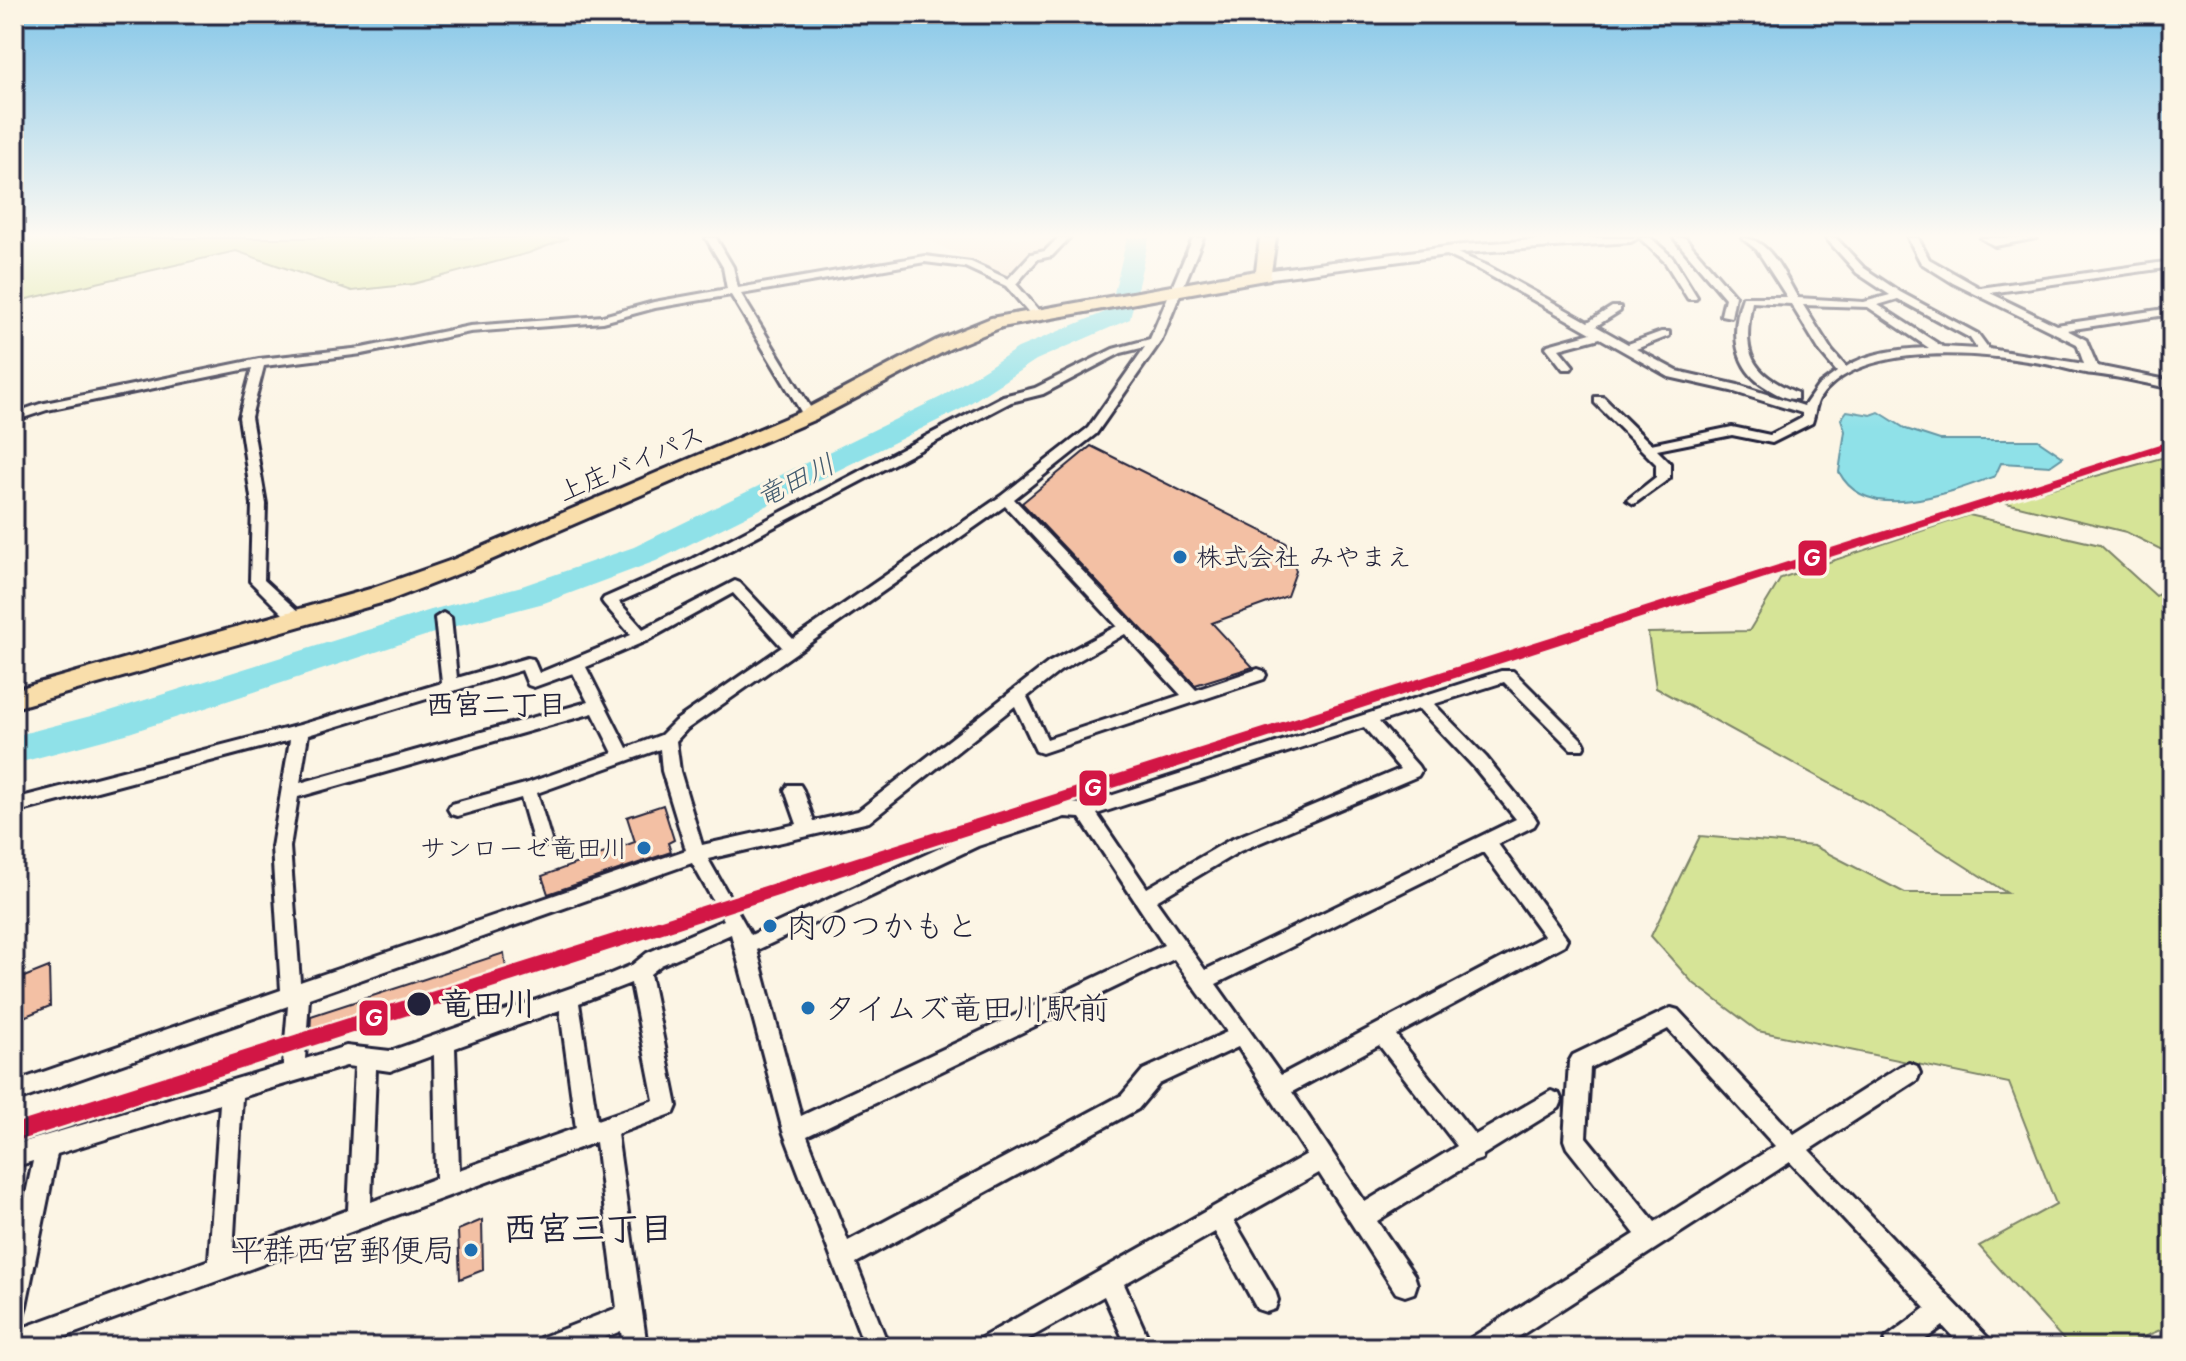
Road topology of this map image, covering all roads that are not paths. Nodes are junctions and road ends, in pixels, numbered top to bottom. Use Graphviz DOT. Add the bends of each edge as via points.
graph roads {
  1 [pos="1795,301"];
  2 [pos="681,302"];
  3 [pos="740,302"];
  4 [pos="1033,302"];
  5 [pos="1105,302"];
  6 [pos="1173,302"];
  7 [pos="1541,302"];
  8 [pos="1730,302"];
  9 [pos="1746,302"];
  10 [pos="1808,302"];
  11 [pos="1879,302"];
  12 [pos="1908,302"];
  13 [pos="2003,302"];
  14 [pos="1870,304"];
  15 [pos="1616,309"];
  16 [pos="2172,311"];
  17 [pos="1047,312"];
  18 [pos="1727,315"];
  19 [pos="1590,325"];
  20 [pos="2058,328"];
  21 [pos="1604,333"];
  22 [pos="1665,334"];
  23 [pos="1155,341"];
  24 [pos="1628,348"];
  25 [pos="1940,350"];
  26 [pos="1986,353"];
  27 [pos="259,363"];
  28 [pos="1567,366"];
  29 [pos="1842,370"];
  30 [pos="2093,371"];
  31 [pos="2172,385"];
  32 [pos="1599,400"];
  33 [pos="1809,406"];
  34 [pos="809,415"];
  35 [pos="14,417"];
  36 [pos="1650,448"];
  37 [pos="1006,499"];
  38 [pos="1634,500"];
  39 [pos="296,618"];
  40 [pos="443,618"];
  41 [pos="1128,626"];
  42 [pos="641,637"];
  43 [pos="792,648"];
  44 [pos="577,665"];
  45 [pos="1258,675"];
  46 [pos="450,684"];
  47 [pos="1019,696"];
  48 [pos="1193,697"];
  49 [pos="14,699"];
  50 [pos="1422,702"];
  51 [pos="596,706"];
  52 [pos="1367,719"];
  53 [pos="300,731"];
  54 [pos="667,739"];
  55 [pos="1577,745"];
  56 [pos="623,756"];
  57 [pos="527,790"];
  58 [pos="794,790"];
  59 [pos="288,793"];
  60 [pos="14,806"];
  61 [pos="457,809"];
  62 [pos="1085,811"];
  63 [pos="808,830"];
  64 [pos="542,840"];
  65 [pos="1486,842"];
  66 [pos="696,854"];
  67 [pos="1144,899"];
  68 [pos="736,923"];
  69 [pos="746,946"];
  70 [pos="1177,948"];
  71 [pos="639,971"];
  72 [pos="1202,981"];
  73 [pos="295,992"];
  74 [pos="568,998"];
  75 [pos="1382,1033"];
  76 [pos="1242,1035"];
  77 [pos="444,1043"];
  78 [pos="366,1060"];
  79 [pos="293,1073"];
  80 [pos="1909,1073"];
  81 [pos="1278,1088"];
  82 [pos="232,1091"];
  83 [pos="14,1092"];
  84 [pos="1551,1101"];
  85 [pos="596,1131"];
  86 [pos="794,1131"];
  87 [pos="48,1145"];
  88 [pos="1792,1148"];
  89 [pos="1474,1151"];
  90 [pos="14,1156"];
  91 [pos="1323,1158"];
  92 [pos="448,1185"];
  93 [pos="359,1217"];
  94 [pos="1219,1217"];
  95 [pos="1361,1218"];
  96 [pos="1652,1237"];
  97 [pos="843,1257"];
  98 [pos="220,1269"];
  99 [pos="1109,1279"];
  100 [pos="1405,1284"];
  101 [pos="1266,1300"];
  102 [pos="14,1306"];
  103 [pos="1944,1310"];
  104 [pos="631,1315"];
  105 [pos="14,1343"];
  106 [pos="549,1347"];
  107 [pos="635,1347"];
  108 [pos="877,1347"];
  109 [pos="990,1347"];
  110 [pos="1140,1347"];
  111 [pos="1480,1347"];
  112 [pos="1895,1347"];
  113 [pos="1979,1347"];
  1 -- 29 [label="street"];
  2 -- 27 [label="street" via="603,319 470,329 362,351"];
  3 -- 34 [label="street"];
  4 -- 17 [label="street"];
  5 -- 17 [label="highway, 上庄バイパス"];
  6 -- 23 [label="street"];
  7 -- 19 [label="street"];
  8 -- 18 [label="street"];
  9 -- 33 [label="street" via="1739,335 1743,357 1759,381"];
  10 -- 14 [label="street"];
  11 -- 14 [label="street"];
  12 -- 26 [label="street" via="1974,336"];
  13 -- 20 [label="street"];
  14 -- 25 [label="street"];
  15 -- 19 [label="street"];
  16 -- 20 [label="street"];
  17 -- 34 [label="highway, 上庄バイパス" via="964,334"];
  19 -- 21 [label="street"];
  20 -- 30 [label="street" via="2082,342"];
  21 -- 24 [label="street"];
  21 -- 28 [label="street" via="1552,347"];
  22 -- 24 [label="street"];
  23 -- 37 [label="street" via="1092,431"];
  23 -- 42 [label="street" via="1117,351 1039,391 1007,399 697,562 609,601"];
  24 -- 33 [label="street" via="1673,374"];
  25 -- 26 [label="street"];
  25 -- 29 [label="street" via="1897,351"];
  26 -- 30 [label="street"];
  27 -- 35 [label="street"];
  27 -- 39 [label="street" via="245,417 259,504 257,581"];
  29 -- 33 [label="street"];
  30 -- 31 [label="street"];
  32 -- 36 [label="street"];
  33 -- 36 [label="street" via="1808,420 1772,439 1732,431"];
  34 -- 39 [label="highway, 上庄バイパス" via="460,565"];
  36 -- 38 [label="street" via="1663,463 1663,478"];
  37 -- 41 [label="street"];
  37 -- 43 [label="street"];
  39 -- 49 [label="highway, 上庄バイパス"];
  40 -- 46 [label="street"];
  41 -- 47 [label="street" via="1054,667"];
  41 -- 48 [label="street"];
  42 -- 43 [label="street" via="735,586"];
  42 -- 44 [label="street"];
  43 -- 54 [label="street"];
  44 -- 46 [label="street" via="534,681 527,663"];
  44 -- 51 [label="street"];
  45 -- 48 [label="street"];
  46 -- 53 [label="street"];
  47 -- 48 [label="street" via="1042,747"];
  47 -- 63 [label="street" via="863,817"];
  50 -- 52 [label="street"];
  50 -- 55 [label="street" via="1507,675"];
  50 -- 65 [label="street" via="1528,821"];
  51 -- 56 [label="street"];
  51 -- 59 [label="street"];
  52 -- 62 [label="street"];
  52 -- 67 [label="street" via="1412,771 1234,846"];
  53 -- 59 [label="street"];
  53 -- 60 [label="street"];
  54 -- 56 [label="street"];
  54 -- 66 [label="street"];
  56 -- 57 [label="street"];
  57 -- 61 [label="street"];
  57 -- 64 [label="street"];
  58 -- 63 [label="street"];
  59 -- 73 [label="street" via="281,847"];
  62 -- 67 [label="street"];
  62 -- 69 [label="street" via="1065,810 972,841"];
  63 -- 66 [label="street"];
  65 -- 72 [label="street"];
  65 -- 75 [label="street" via="1557,939"];
  66 -- 68 [label="street"];
  66 -- 73 [label="street"];
  67 -- 70 [label="street"];
  68 -- 69 [label="street"];
  68 -- 71 [label="street" via="654,959"];
  69 -- 86 [label="street"];
  70 -- 72 [label="street"];
  70 -- 86 [label="street"];
  71 -- 74 [label="street"];
  71 -- 85 [label="street" via="666,1106"];
  72 -- 76 [label="street"];
  73 -- 79 [label="street"];
  73 -- 83 [label="street"];
  74 -- 77 [label="street"];
  74 -- 85 [label="street"];
  75 -- 81 [label="street"];
  75 -- 89 [label="street"];
  76 -- 81 [label="street"];
  76 -- 97 [label="street" via="1151,1077 1130,1102"];
  77 -- 78 [label="street" via="390,1061"];
  77 -- 92 [label="street"];
  78 -- 79 [label="street" via="346,1056"];
  78 -- 93 [label="street"];
  79 -- 82 [label="street"];
  80 -- 88 [label="street"];
  81 -- 91 [label="street"];
  82 -- 87 [label="street"];
  82 -- 98 [label="street"];
  84 -- 89 [label="street"];
  85 -- 92 [label="street"];
  85 -- 104 [label="street"];
  86 -- 97 [label="street"];
  87 -- 90 [label="street"];
  87 -- 102 [label="street"];
  88 -- 96 [label="street"];
  88 -- 96 [label="street" via="1671,1017 1580,1062 1575,1140"];
  88 -- 103 [label="street"];
  89 -- 95 [label="street"];
  91 -- 94 [label="street"];
  91 -- 95 [label="street"];
  92 -- 93 [label="street"];
  93 -- 98 [label="street"];
  94 -- 99 [label="street"];
  94 -- 101 [label="street"];
  95 -- 100 [label="street"];
  96 -- 111 [label="street"];
  97 -- 108 [label="street"];
  98 -- 105 [label="street"];
  99 -- 109 [label="street"];
  99 -- 110 [label="street"];
  103 -- 112 [label="street"];
  103 -- 113 [label="street"];
  104 -- 106 [label="street"];
  104 -- 107 [label="street"];
}
